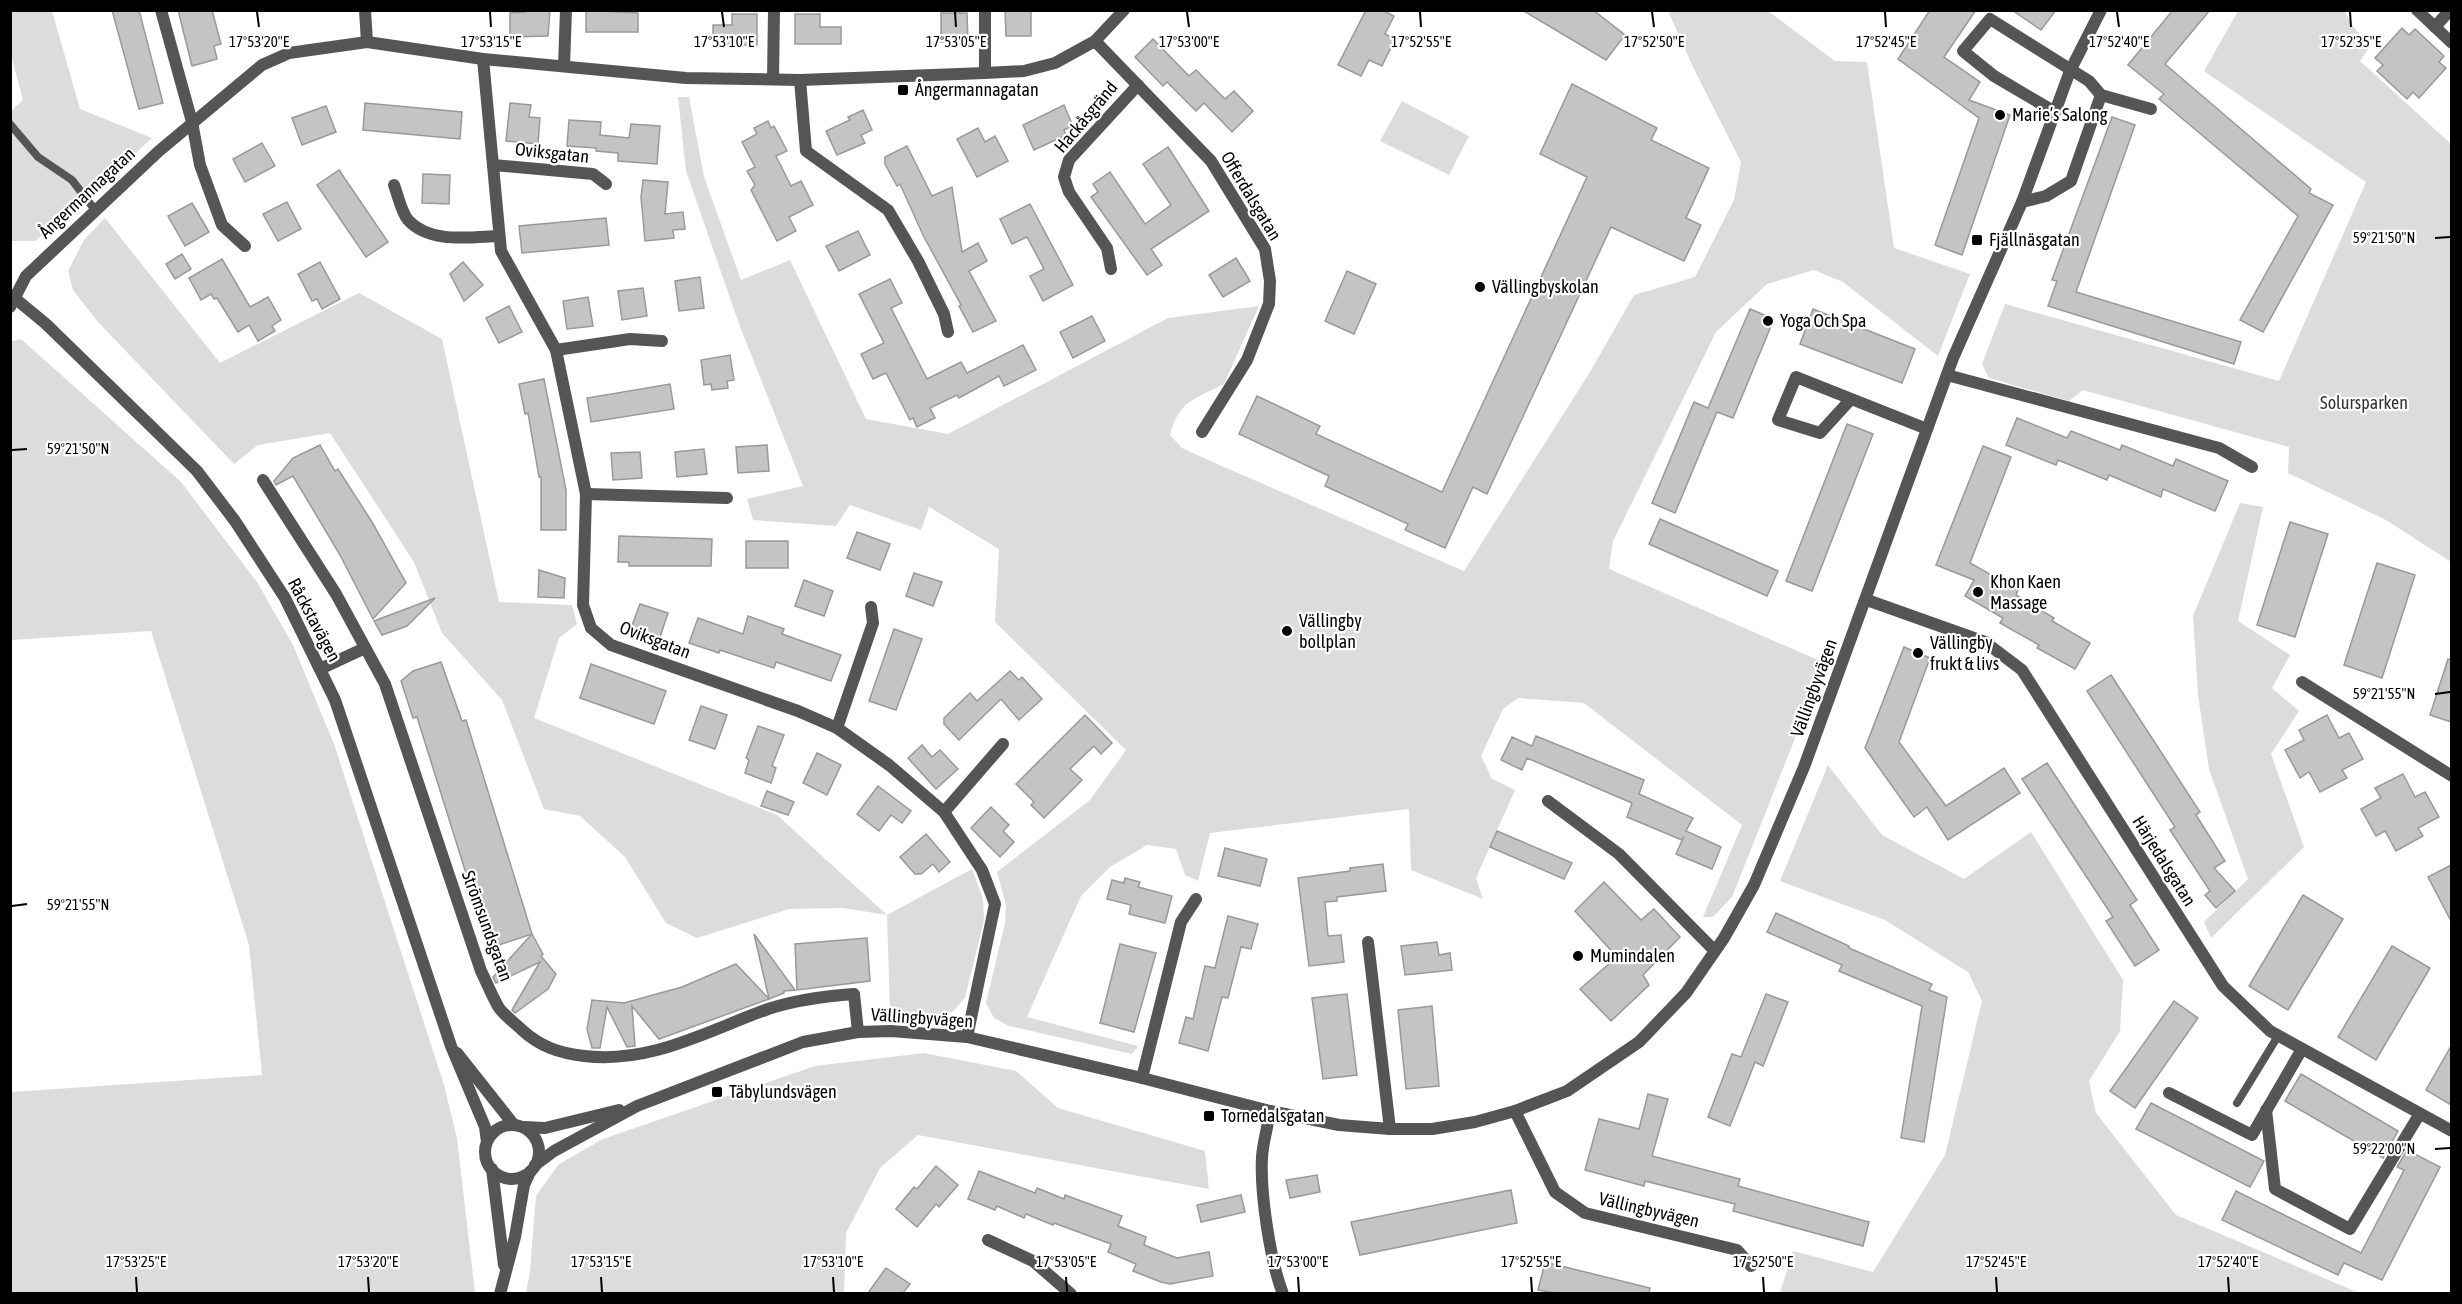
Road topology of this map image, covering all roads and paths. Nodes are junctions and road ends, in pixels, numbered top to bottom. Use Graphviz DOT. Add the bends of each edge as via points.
graph roads {
  1 [pos="161,10"];
  2 [pos="365,10"];
  3 [pos="566,10"];
  4 [pos="774,10"];
  5 [pos="985,10"];
  6 [pos="1124,10"];
  7 [pos="2101,10"];
  8 [pos="2417,10"];
  9 [pos="2450,10"];
  10 [pos="2435,27"];
  11 [pos="1095,41"];
  12 [pos="367,42"];
  13 [pos="2451,43"];
  14 [pos="483,59"];
  15 [pos="564,66"];
  16 [pos="2070,71"];
  17 [pos="985,73"];
  18 [pos="772,79"];
  19 [pos="800,81"];
  20 [pos="1138,85"];
  21 [pos="2101,95"];
  22 [pos="2151,109"];
  23 [pos="2055,112"];
  24 [pos="192,122"];
  25 [pos="10,124"];
  26 [pos="493,165"];
  27 [pos="606,184"];
  28 [pos="394,185"];
  29 [pos="2022,202"];
  30 [pos="95,210"];
  31 [pos="499,236"];
  32 [pos="244,246"];
  33 [pos="1111,269"];
  34 [pos="12,300"];
  35 [pos="948,332"];
  36 [pos="662,341"];
  37 [pos="556,350"];
  38 [pos="1947,375"];
  39 [pos="1851,399"];
  40 [pos="1927,429"];
  41 [pos="1202,432"];
  42 [pos="2252,467"];
  43 [pos="263,480"];
  44 [pos="586,494"];
  45 [pos="727,498"];
  46 [pos="1866,600"];
  47 [pos="871,607"];
  48 [pos="365,648"];
  49 [pos="320,669"];
  50 [pos="2302,682"];
  51 [pos="837,728"];
  52 [pos="1003,744"];
  53 [pos="2451,776"];
  54 [pos="1548,801"];
  55 [pos="944,812"];
  56 [pos="1196,899"];
  57 [pos="1368,942"];
  58 [pos="1715,951"];
  59 [pos="858,1032"];
  60 [pos="2278,1036"];
  61 [pos="967,1037"];
  62 [pos="451,1046"];
  63 [pos="2302,1049"];
  64 [pos="1142,1078"];
  65 [pos="2169,1093"];
  66 [pos="2237,1104"];
  67 [pos="637,1106"];
  68 [pos="2266,1110"];
  69 [pos="1270,1111"];
  70 [pos="1515,1111"];
  71 [pos="2419,1114"];
  72 [pos="519,1126"];
  73 [pos="1390,1129"];
  74 [pos="2451,1131"];
  75 [pos="487,1142"];
  76 [pos="533,1168"];
  77 [pos="492,1169"];
  78 [pos="988,1240"];
  79 [pos="1752,1266"];
  80 [pos="505,1269"];
  81 [pos="500,1293"];
  82 [pos="1071,1293"];
  83 [pos="1284,1293"];
  1 -- 24 [label="street"];
  2 -- 12 [label="street"];
  3 -- 15 [label="street"];
  4 -- 18 [label="street"];
  5 -- 17 [label="street"];
  6 -- 11 [label="street, Ångermannagatan"];
  7 -- 16 [label="street, Vällingbyvägen"];
  8 -- 10 [label="street"];
  9 -- 10 [label="street"];
  10 -- 13 [label="street"];
  11 -- 17 [label="street, Ångermannagatan" via="1055,63 1024,71"];
  11 -- 20 [label="street, Offerdalsgatan"];
  12 -- 14 [label="street, Ångermannagatan"];
  12 -- 24 [label="street, Ångermannagatan" via="289,53 262,65"];
  14 -- 15 [label="street, Ångermannagatan"];
  14 -- 26 [label="street, Oviksgatan"];
  15 -- 18 [label="street, Ångermannagatan" via="686,78"];
  16 -- 21 [label="street" via="2089,81"];
  16 -- 23 [label="street, Vällingbyvägen"];
  16 -- 23 [label="street" via="1990,19 1963,51 1994,76"];
  17 -- 19 [label="street, Ångermannagatan"];
  18 -- 19 [label="street, Ångermannagatan"];
  19 -- 35 [label="street" via="806,151 888,210 918,261 944,314"];
  20 -- 33 [label="street, Hackåsgränd" via="1069,160 1065,177 1069,192 1107,248"];
  20 -- 41 [label="street, Offerdalsgatan" via="1211,161 1264,249 1270,281 1269,304 1247,360"];
  21 -- 22 [label="street"];
  21 -- 29 [label="street" via="2071,181 2046,196"];
  23 -- 29 [label="street, Vällingbyvägen"];
  24 -- 30 [label="street, Ångermannagatan"];
  24 -- 32 [label="street" via="200,165 222,225"];
  25 -- 30 [label="lane" via="38,157 72,180"];
  26 -- 27 [label="street, Oviksgatan" via="593,174"];
  26 -- 31 [label="street, Oviksgatan"];
  28 -- 31 [label="street" via="407,219 429,235"];
  29 -- 38 [label="street, Vällingbyvägen"];
  30 -- 34 [label="street, Ångermannagatan" via="26,276"];
  31 -- 37 [label="street, Oviksgatan" via="501,251"];
  34 -- 49 [label="street, Råckstavägen" via="46,324 197,471 285,598"];
  36 -- 37 [label="street" via="630,339"];
  37 -- 44 [label="street, Oviksgatan"];
  38 -- 40 [label="street, Vällingbyvägen"];
  38 -- 42 [label="street" via="2219,448"];
  39 -- 39 [label="street" via="1796,377 1778,420 1820,433"];
  39 -- 40 [label="street"];
  40 -- 46 [label="street, Vällingbyvägen"];
  43 -- 48 [label="street, Strömsundsgatan" via="336,594"];
  44 -- 45 [label="street"];
  44 -- 51 [label="street, Oviksgatan" via="583,604 591,628 611,645"];
  46 -- 58 [label="street, Vällingbyvägen" via="1755,885"];
  46 -- 60 [label="street, Härjedalsgatan" via="1985,642 2022,670 2223,986"];
  47 -- 51 [label="street" via="873,623"];
  48 -- 49 [label="street"];
  48 -- 59 [label="street, Strömsundsgatan" via="384,684 481,971 500,1010 535,1042 570,1055 607,1059 640,1056 770,1009 817,997 854,994"];
  49 -- 62 [label="street, Råckstavägen" via="335,700"];
  50 -- 53 [label="street"];
  51 -- 55 [label="street, Oviksgatan" via="889,765"];
  52 -- 55 [label="street"];
  54 -- 58 [label="street" via="1619,854"];
  55 -- 61 [label="street, Oviksgatan" via="982,870 995,904"];
  56 -- 64 [label="street" via="1181,922"];
  57 -- 73 [label="street"];
  58 -- 70 [label="street, Vällingbyvägen" via="1686,993 1639,1042 1567,1091"];
  59 -- 61 [label="street, Vällingbyvägen"];
  59 -- 67 [label="street, Vällingbyvägen" via="803,1042"];
  60 -- 63 [label="street, Härjedalsgatan"];
  60 -- 66 [label="lane"];
  61 -- 64 [label="street, Vällingbyvägen"];
  62 -- 72 [label="street, Råckstavägen"];
  62 -- 75 [label="street, Råckstavägen" via="485,1127"];
  63 -- 68 [label="street"];
  63 -- 71 [label="street, Härjedalsgatan"];
  64 -- 69 [label="street, Vällingbyvägen"];
  65 -- 68 [label="street" via="2252,1135"];
  67 -- 72 [label="street, Vällingbyvägen" via="545,1128"];
  67 -- 76 [label="street, Vällingbyvägen" via="554,1151"];
  68 -- 71 [label="street" via="2275,1189 2350,1229"];
  69 -- 73 [label="street, Vällingbyvägen" via="1339,1125"];
  69 -- 83 [label="street" via="1262,1157 1265,1199 1272,1251"];
  70 -- 73 [label="street, Vällingbyvägen" via="1432,1129"];
  70 -- 79 [label="street, Vällingbyvägen" via="1555,1192 1585,1213 1737,1250"];
  71 -- 74 [label="street, Härjedalsgatan"];
  72 -- 75 [label="street" via="496,1130"];
  72 -- 76 [label="street" via="536,1140 539,1149"];
  75 -- 77 [label="street" via="486,1155"];
  76 -- 77 [label="street" via="523,1176 506,1178"];
  76 -- 80 [label="street" via="524,1185"];
  77 -- 80 [label="street"];
  78 -- 82 [label="street" via="1033,1261"];
  80 -- 81 [label="street"];
}
